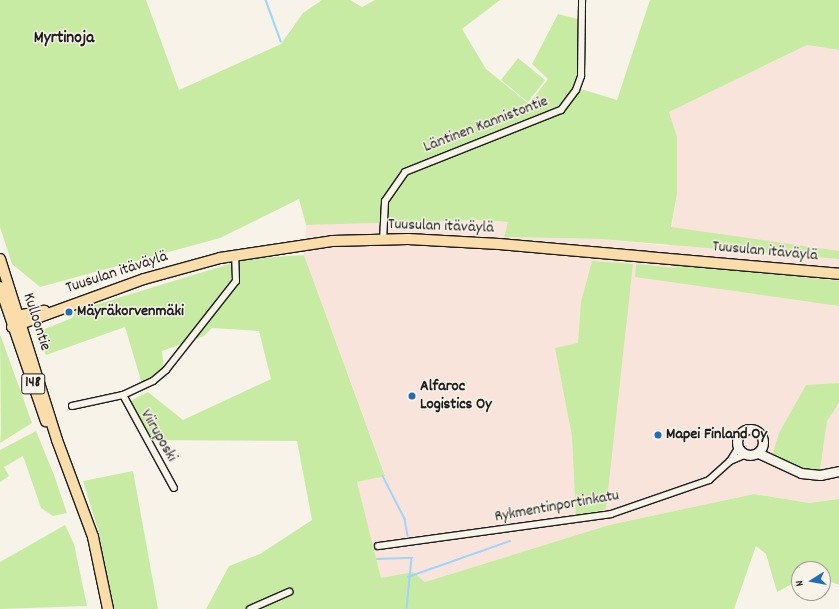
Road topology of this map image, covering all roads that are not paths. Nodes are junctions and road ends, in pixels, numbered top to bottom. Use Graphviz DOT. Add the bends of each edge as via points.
graph roads {
  1 [pos="582,0"];
  2 [pos="383,240"];
  3 [pos="235,255"];
  4 [pos="0,259"];
  5 [pos="839,274"];
  6 [pos="0,286"];
  7 [pos="15,321"];
  8 [pos="123,395"];
  9 [pos="72,406"];
  10 [pos="760,450"];
  11 [pos="741,451"];
  12 [pos="839,471"];
  13 [pos="174,488"];
  14 [pos="84,514"];
  15 [pos="378,546"];
  16 [pos="289,592"];
  17 [pos="101,609"];
  18 [pos="108,609"];
  19 [pos="250,609"];
  1 -- 2 [label="street, Läntinen Kannistontie" via="581,76 576,90 561,110 405,172 385,201"];
  2 -- 3 [label="main road, Tuusulan itäväylä" via="332,241"];
  2 -- 5 [label="main road, Tuusulan itäväylä" via="604,252"];
  3 -- 7 [label="main road, Tuusulan itäväylä" via="144,278"];
  3 -- 8 [label="street" via="236,281 183,352 153,380"];
  4 -- 7 [label="main road, Kulloontie / 148"];
  6 -- 7 [label="main road, Kulloontie / 148"];
  7 -- 14 [label="main road, Kulloontie / 148"];
  8 -- 9 [label="street"];
  8 -- 13 [label="street, Viiruposki"];
  10 -- 11 [label="street"];
  10 -- 11 [label="street" via="760,434 749,429 738,435"];
  10 -- 12 [label="street" via="771,460 801,473 820,475"];
  11 -- 15 [label="street, Rykmentinportinkatu" via="708,480 611,514"];
  14 -- 17 [label="main road, Kulloontie / 148"];
  14 -- 18 [label="main road, Kulloontie / 148" via="93,538"];
  16 -- 19 [label="street"];
}
